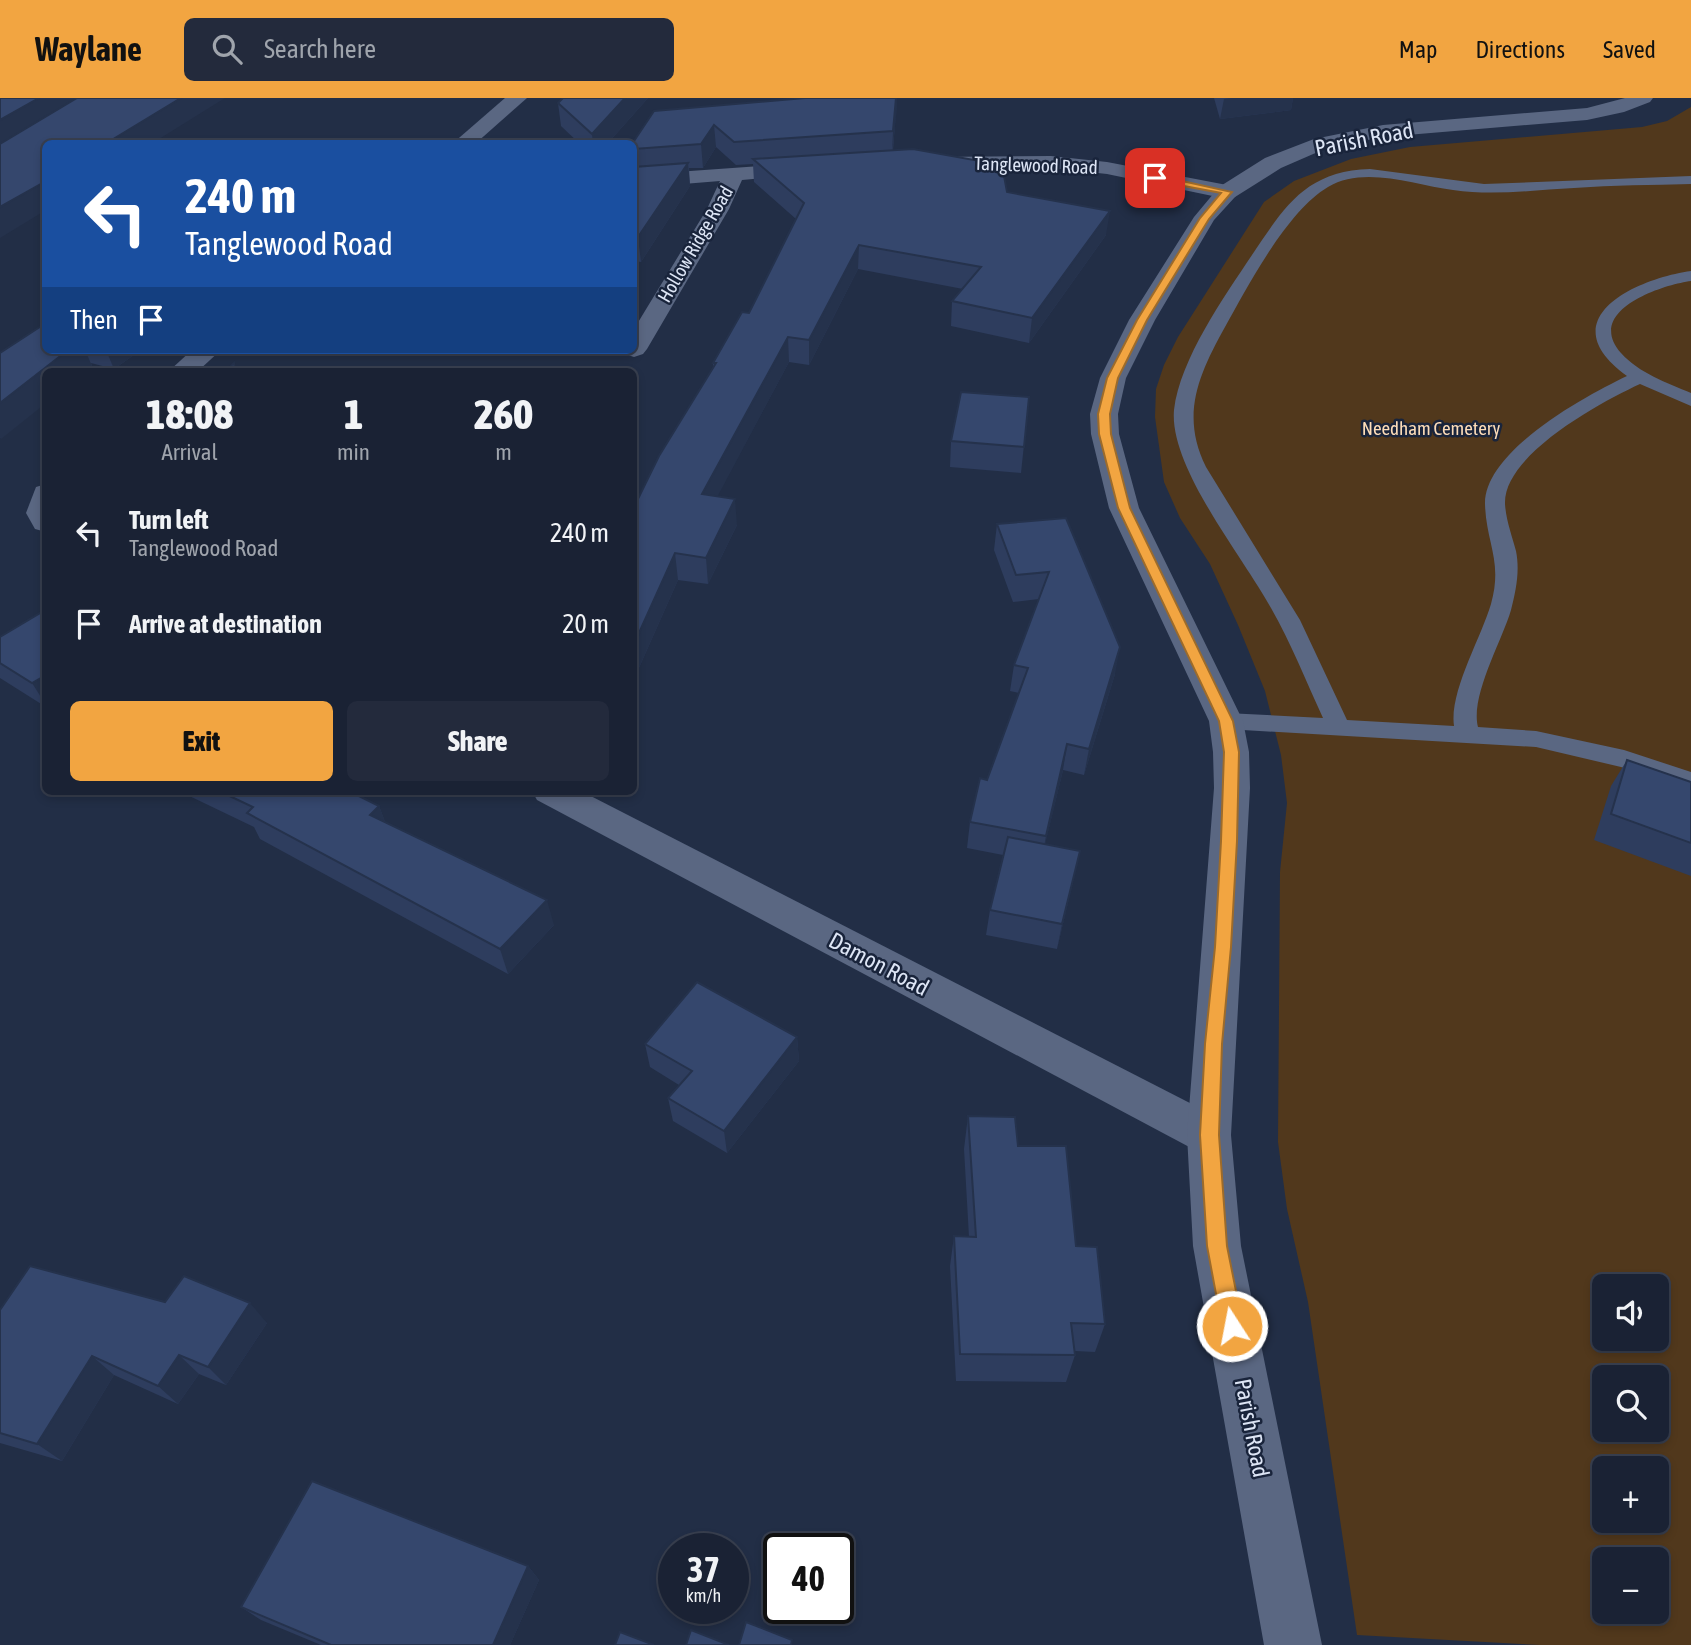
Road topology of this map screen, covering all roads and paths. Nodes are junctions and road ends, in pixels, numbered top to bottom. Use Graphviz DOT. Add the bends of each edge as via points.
graph roads {
  1 [pos="517,98"];
  2 [pos="1643,98"];
  3 [pos="467,140"];
  4 [pos="916,163"];
  5 [pos="824,168"];
  6 [pos="734,174"];
  7 [pos="1691,180"];
  8 [pos="637,181"];
  9 [pos="1227,192"];
  10 [pos="1691,276"];
  11 [pos="637,342"];
  12 [pos="203,354"];
  13 [pos="186,368"];
  14 [pos="1642,376"];
  15 [pos="1691,400"];
  16 [pos="1226,721"];
  17 [pos="1338,726"];
  18 [pos="1468,734"];
  19 [pos="1691,781"];
  20 [pos="559,795"];
  21 [pos="1209,1135"];
  22 [pos="1293,1645"];
  1 -- 3 [label="street"];
  2 -- 9 [label="street, Parish Road" via="1587,114 1383,131 1321,143 1273,163"];
  4 -- 9 [label="street, Tanglewood Road" via="1051,162"];
  5 -- 6 [label="street"];
  6 -- 8 [label="street"];
  6 -- 11 [label="street, Hollow Ridge Road" via="718,209"];
  7 -- 17 [label="lane" via="1500,190 1386,175 1334,178 1305,196 1232,300 1208,343 1185,401 1186,442 1205,482 1289,620"];
  9 -- 16 [label="street, Parish Road" via="1205,218 1142,320 1112,378 1104,414 1124,508"];
  10 -- 14 [label="lane" via="1664,279 1635,290 1614,307 1604,327 1609,349"];
  12 -- 13 [label="street"];
  14 -- 15 [label="lane"];
  14 -- 18 [label="lane" via="1569,416 1516,459 1499,482 1496,515 1507,555 1507,581 1466,707"];
  16 -- 17 [label="lane"];
  16 -- 21 [label="street, Parish Road" via="1232,788"];
  17 -- 18 [label="lane"];
  18 -- 19 [label="lane" via="1580,748"];
  20 -- 21 [label="street, Damon Road"];
  21 -- 22 [label="street, Parish Road" via="1217,1246"];
}
